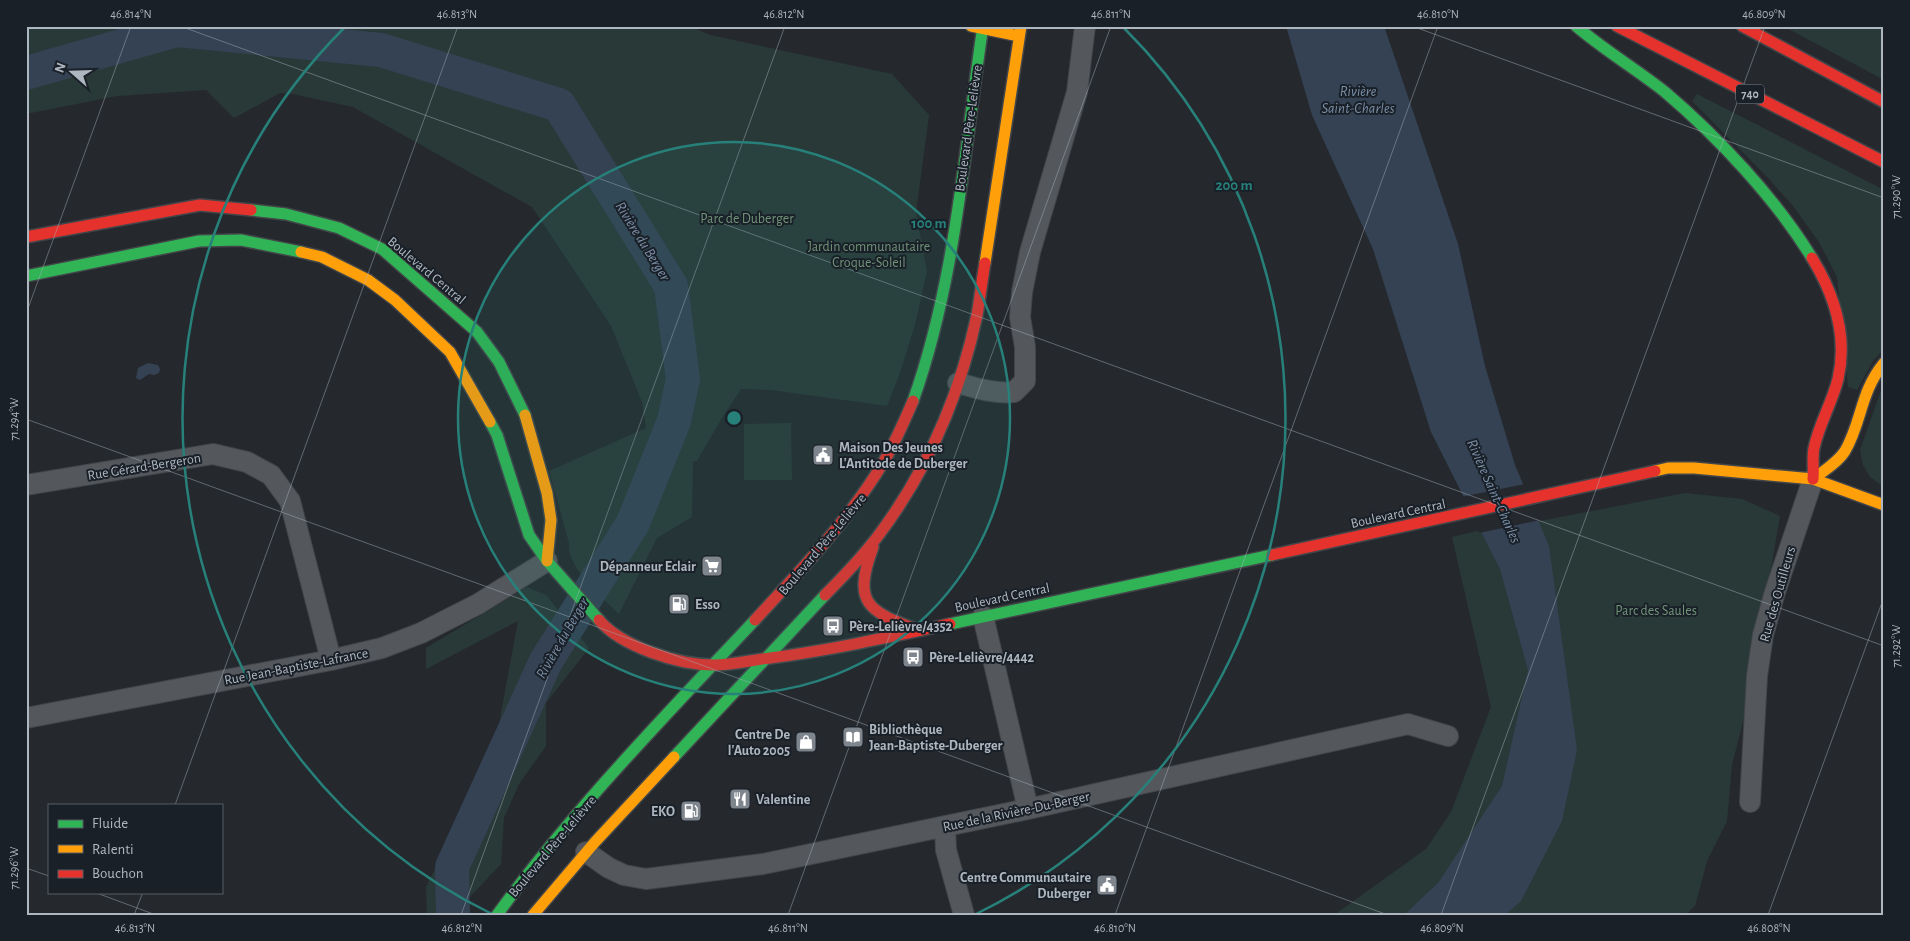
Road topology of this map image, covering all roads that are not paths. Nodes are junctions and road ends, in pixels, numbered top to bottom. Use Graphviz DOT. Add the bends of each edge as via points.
graph roads {
  1 [pos="1084,26"];
  2 [pos="1576,26"];
  3 [pos="1617,26"];
  4 [pos="1742,26"];
  5 [pos="979,27"];
  6 [pos="1020,31"];
  7 [pos="1884,102"];
  8 [pos="1884,162"];
  9 [pos="26,238"];
  10 [pos="26,276"];
  11 [pos="1884,363"];
  12 [pos="958,383"];
  13 [pos="1813,479"];
  14 [pos="26,485"];
  15 [pos="1884,506"];
  16 [pos="878,536"];
  17 [pos="547,561"];
  18 [pos="983,616"];
  19 [pos="918,630"];
  20 [pos="768,658"];
  21 [pos="331,660"];
  22 [pos="714,665"];
  23 [pos="26,718"];
  24 [pos="1448,736"];
  25 [pos="1750,802"];
  26 [pos="1028,809"];
  27 [pos="945,826"];
  28 [pos="586,852"];
  29 [pos="497,915"];
  30 [pos="533,915"];
  31 [pos="964,915"];
  1 -- 12 [label="street" via="1077,92 1030,252 1022,292 1020,317 1026,381 1014,392 1004,393"];
  2 -- 13 [label="main road" via="1652,82 1719,143 1776,207 1823,277 1840,331 1841,360 1834,391 1814,446"];
  3 -- 8 [label="main road, 740"];
  4 -- 7 [label="main road"];
  5 -- 6 [label="main road"];
  5 -- 22 [label="main road, Boulevard Père-Lelièvre" via="940,317 928,362 906,415 882,465 846,520"];
  6 -- 12 [label="main road, Boulevard Père-Lelièvre" via="977,314"];
  9 -- 17 [label="main road, Boulevard Central" via="200,205 286,214 338,228 382,249 477,332 499,362 523,408 547,493 551,520"];
  10 -- 17 [label="main road, Boulevard Central" via="199,241 241,240 322,258 368,280 395,300 450,352 497,435 530,535"];
  11 -- 13 [label="main road" via="1864,396 1844,452"];
  12 -- 16 [label="main road, Boulevard Père-Lelièvre" via="930,452"];
  13 -- 15 [label="main road, Boulevard Central"];
  13 -- 18 [label="main road, Boulevard Central" via="1668,468"];
  13 -- 25 [label="street, Rue des Outilleurs" via="1763,635 1757,676"];
  14 -- 21 [label="street, Rue Gérard-Bergeron" via="213,454 247,462 270,475 290,501"];
  16 -- 19 [label="main road" via="865,568 863,583 867,598 879,614"];
  16 -- 20 [label="main road, Boulevard Père-Lelièvre"];
  17 -- 21 [label="street, Rue Jean-Baptiste-Lafrance" via="478,604 421,633 382,648"];
  17 -- 22 [label="main road, Boulevard Central" via="602,624 620,637 680,662"];
  18 -- 19 [label="main road, Boulevard Central"];
  18 -- 26 [label="street"];
  19 -- 20 [label="main road, Boulevard Central" via="828,650"];
  20 -- 22 [label="main road, Boulevard Central"];
  20 -- 28 [label="main road, Boulevard Père-Lelièvre"];
  21 -- 23 [label="street, Rue Jean-Baptiste-Lafrance"];
  22 -- 29 [label="main road, Boulevard Père-Lelièvre" via="573,818"];
  24 -- 26 [label="street, Rue de la Rivière-Du-Berger" via="1408,724"];
  26 -- 27 [label="street, Rue de la Rivière-Du-Berger"];
  27 -- 28 [label="street, Rue de la Rivière-Du-Berger" via="763,864 646,879 624,875"];
  27 -- 31 [label="street" via="946,850"];
  28 -- 30 [label="main road, Boulevard Père-Lelièvre"];
}
